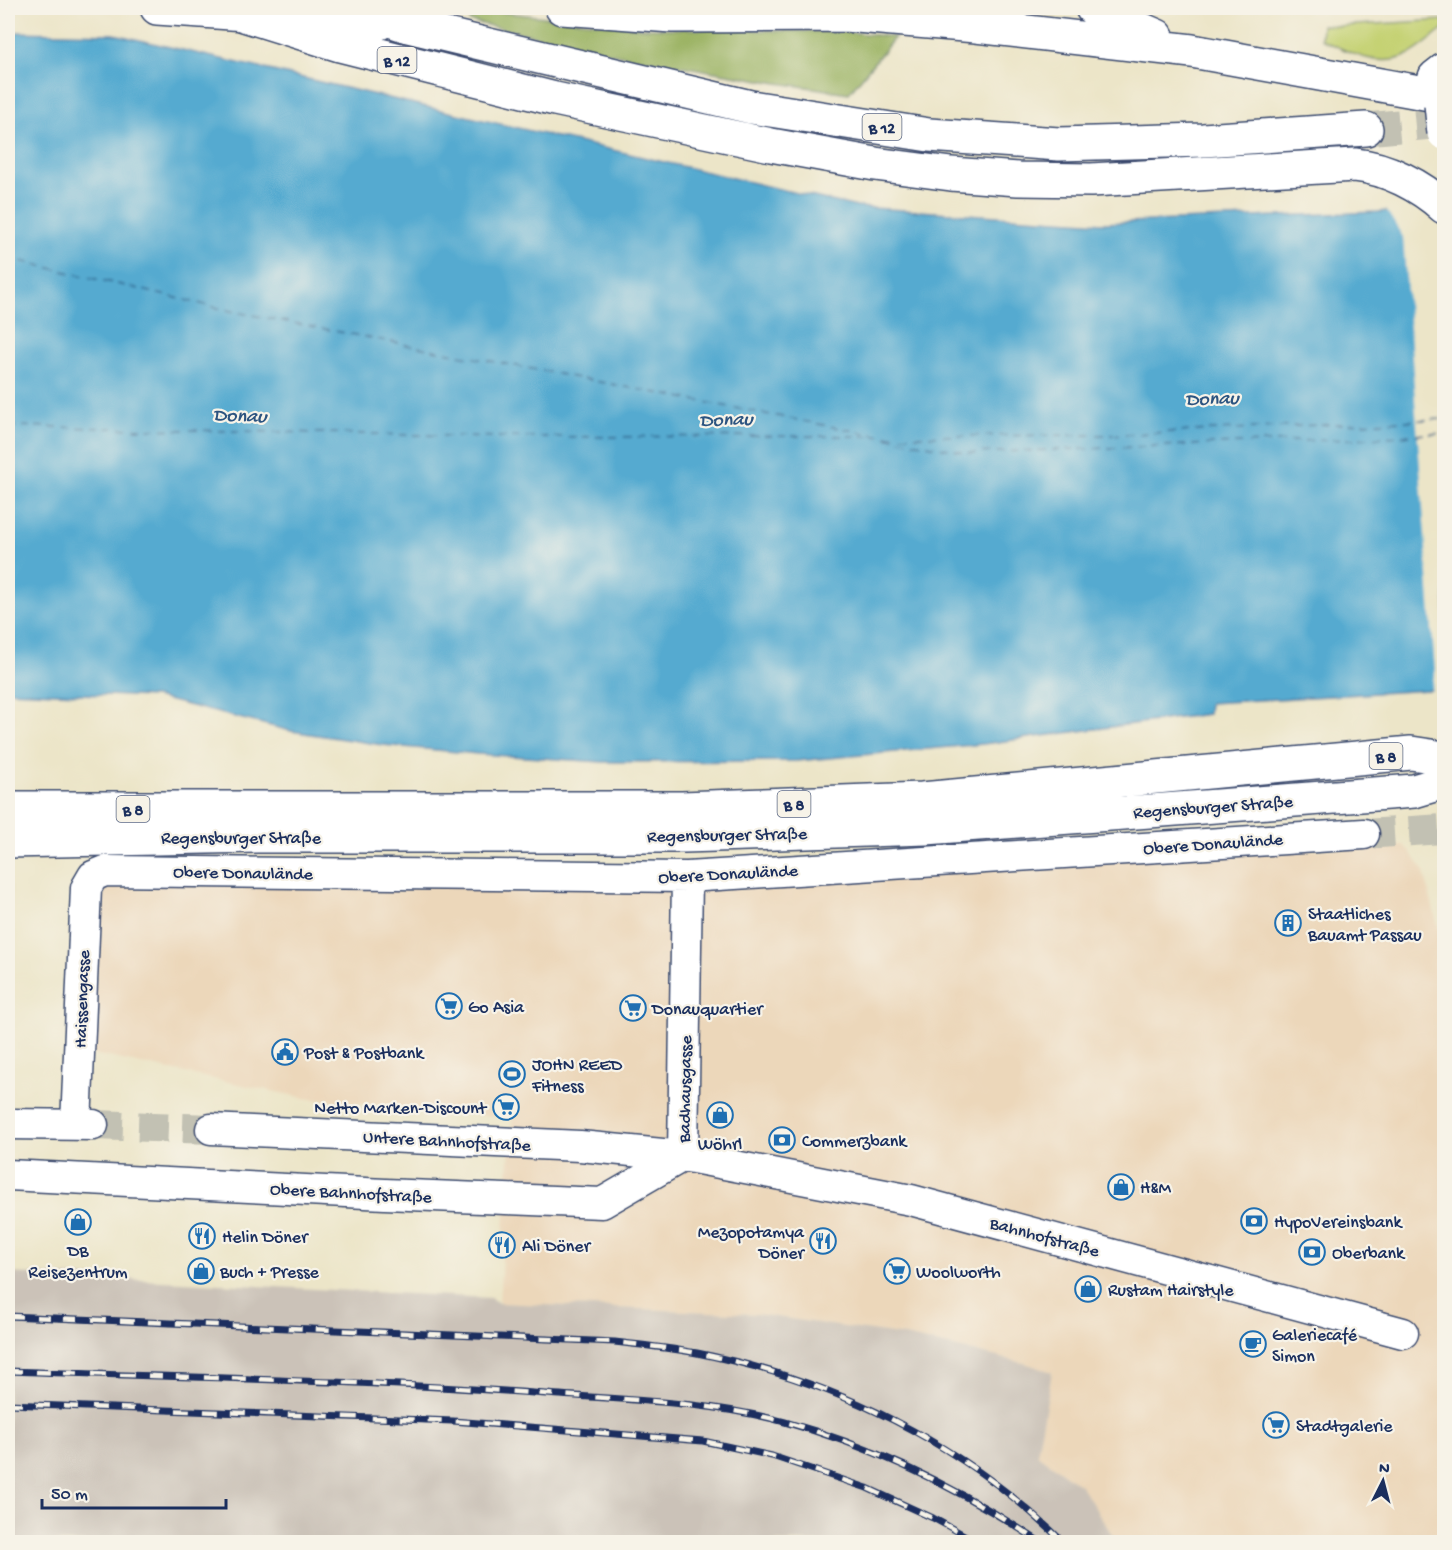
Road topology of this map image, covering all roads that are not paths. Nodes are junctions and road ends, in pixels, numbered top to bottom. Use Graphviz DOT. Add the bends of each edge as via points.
graph roads {
  1 [pos="157,8"];
  2 [pos="354,8"];
  3 [pos="562,8"];
  4 [pos="1092,8"];
  5 [pos="241,14"];
  6 [pos="408,26"];
  7 [pos="1192,51"];
  8 [pos="1439,100"];
  9 [pos="1366,129"];
  10 [pos="1444,207"];
  11 [pos="1444,758"];
  12 [pos="1444,782"];
  13 [pos="8,808"];
  14 [pos="258,823"];
  15 [pos="1364,834"];
  16 [pos="8,841"];
  17 [pos="93,876"];
  18 [pos="687,877"];
  19 [pos="8,1124"];
  20 [pos="211,1129"];
  21 [pos="683,1156"];
  22 [pos="8,1175"];
  23 [pos="1403,1333"];
  1 -- 5 [label="main road, B 12"];
  2 -- 6 [label="main road, B 12"];
  3 -- 7 [label="main road" via="672,16 845,15"];
  4 -- 7 [label="main road"];
  5 -- 6 [label="main road, B 12"];
  5 -- 10 [label="main road, B 12" via="340,45 555,99 875,164 1018,179 1091,180 1367,166 1402,179"];
  6 -- 9 [label="main road, B 12" via="751,107 929,135 1059,144 1203,140"];
  7 -- 8 [label="main road"];
  11 -- 14 [label="main road, Regensburger Straße / B 8" via="1411,753 922,799"];
  12 -- 14 [label="main road, Regensburger Straße / B 8" via="1414,791 926,828 684,836"];
  13 -- 14 [label="main road, Regensburger Straße / B 8"];
  14 -- 16 [label="main road, Regensburger Straße / B 8"];
  15 -- 18 [label="street, Obere Donaulände"];
  17 -- 18 [label="street, Obere Donaulände" via="115,870"];
  17 -- 19 [label="street, Haissengasse" via="88,880 86,893 85,1125"];
  18 -- 21 [label="street, Badhausgasse"];
  20 -- 21 [label="street, Untere Bahnhofstraße" via="580,1146"];
  21 -- 22 [label="street, Obere Bahnhofstraße" via="602,1203"];
  21 -- 23 [label="street, Bahnhofstraße" via="911,1200"];
}
